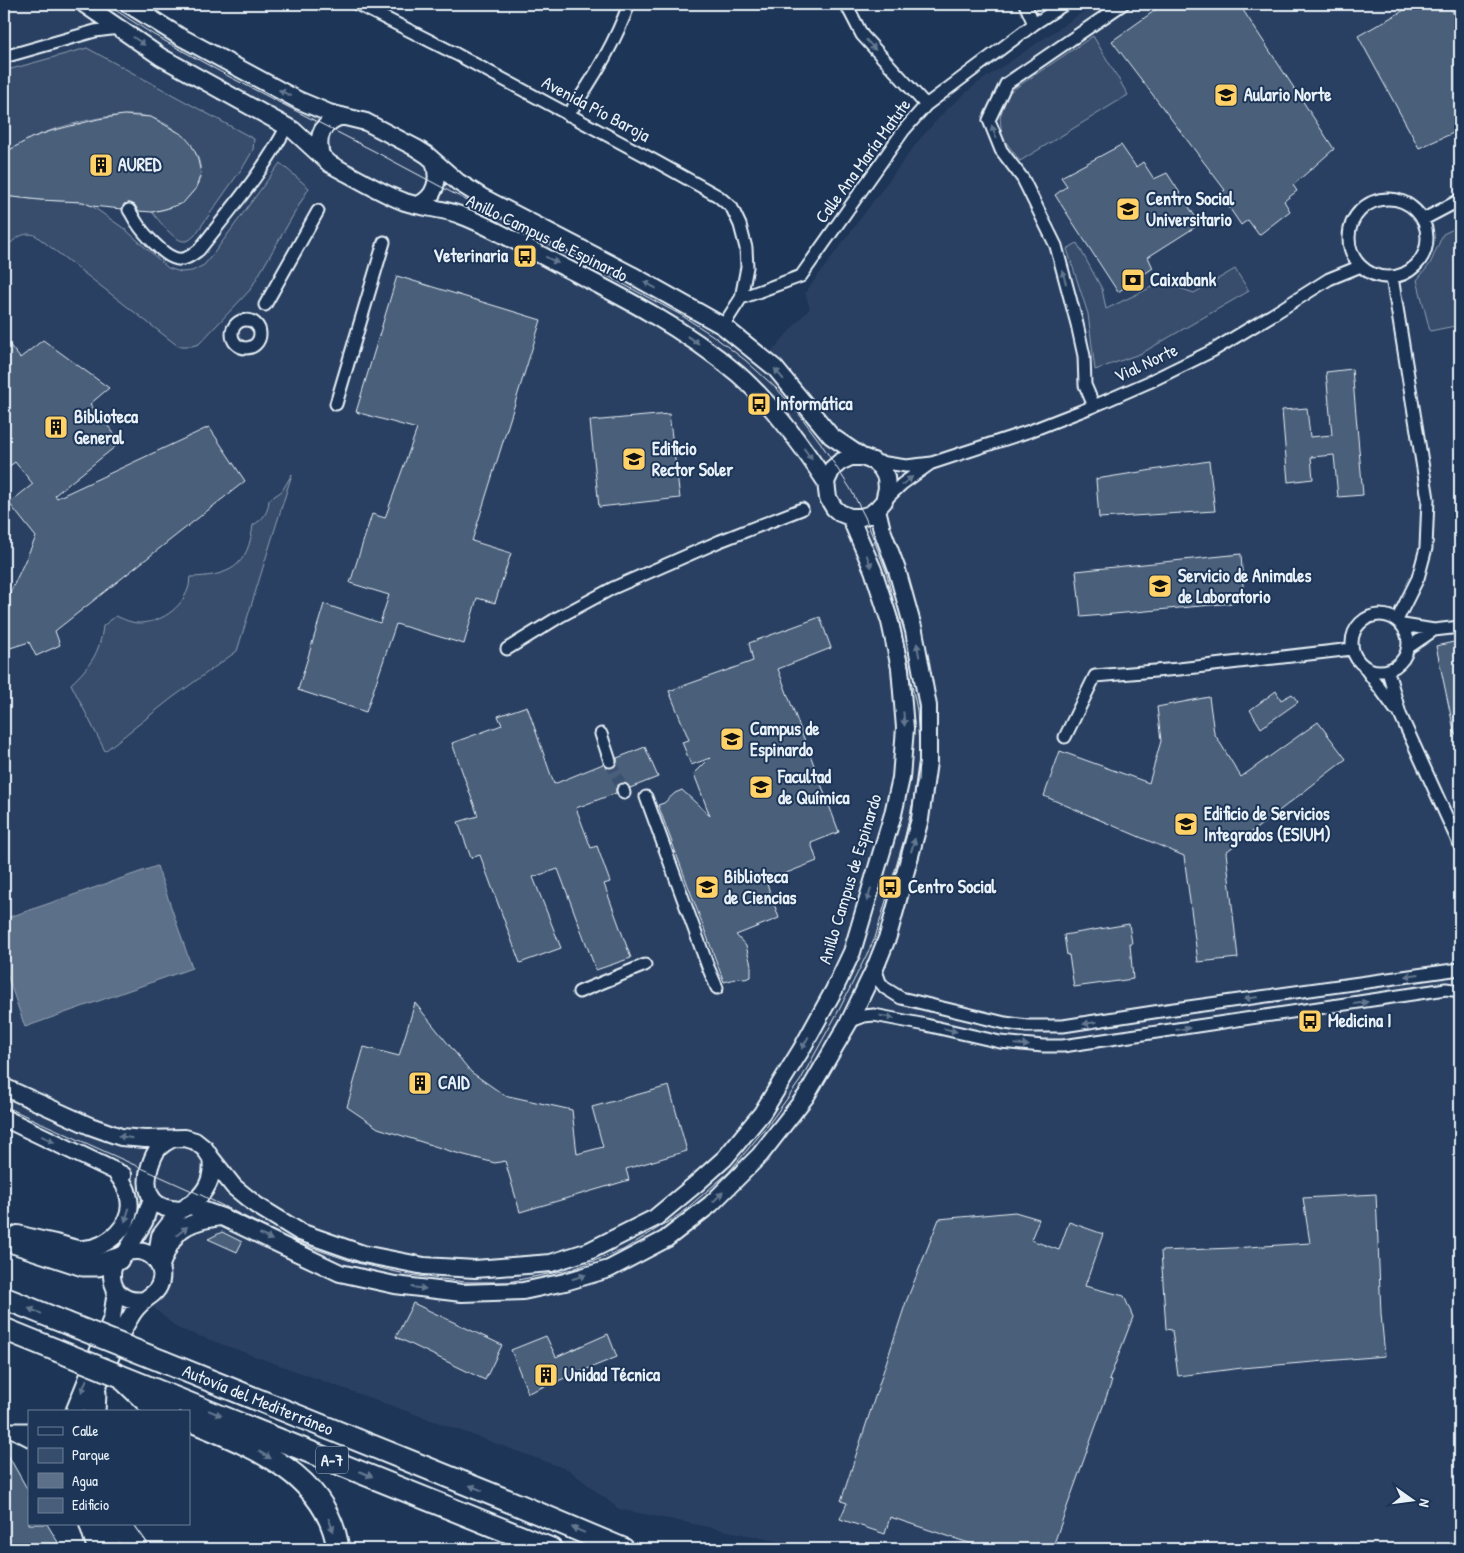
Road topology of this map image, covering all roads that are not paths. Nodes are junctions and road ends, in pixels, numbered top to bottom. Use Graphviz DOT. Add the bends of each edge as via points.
graph roads {
  1 [pos="84,4"];
  2 [pos="128,4"];
  3 [pos="358,4"];
  4 [pos="629,4"];
  5 [pos="846,4"];
  6 [pos="1025,4"];
  7 [pos="1065,4"];
  8 [pos="1123,4"];
  9 [pos="1034,24"];
  10 [pos="119,28"];
  11 [pos="4,57"];
  12 [pos="926,105"];
  13 [pos="336,114"];
  14 [pos="568,114"];
  15 [pos="287,126"];
  16 [pos="321,156"];
  17 [pos="437,165"];
  18 [pos="1460,200"];
  19 [pos="418,205"];
  20 [pos="129,210"];
  21 [pos="318,211"];
  22 [pos="1424,220"];
  23 [pos="384,242"];
  24 [pos="1361,266"];
  25 [pos="1392,277"];
  26 [pos="741,298"];
  27 [pos="265,305"];
  28 [pos="723,326"];
  29 [pos="336,404"];
  30 [pos="1094,406"];
  31 [pos="867,459"];
  32 [pos="932,463"];
  33 [pos="826,482"];
  34 [pos="881,505"];
  35 [pos="802,509"];
  36 [pos="850,517"];
  37 [pos="1400,623"];
  38 [pos="1460,627"];
  39 [pos="1434,630"];
  40 [pos="1409,647"];
  41 [pos="508,649"];
  42 [pos="1352,649"];
  43 [pos="1365,668"];
  44 [pos="1388,671"];
  45 [pos="1400,714"];
  46 [pos="601,734"];
  47 [pos="1066,737"];
  48 [pos="610,761"];
  49 [pos="646,797"];
  50 [pos="1460,846"];
  51 [pos="645,965"];
  52 [pos="875,968"];
  53 [pos="1460,969"];
  54 [pos="717,988"];
  55 [pos="1460,991"];
  56 [pos="579,992"];
  57 [pos="1225,1002"];
  58 [pos="849,1022"];
  59 [pos="1228,1022"];
  60 [pos="4,1087"];
  61 [pos="4,1118"];
  62 [pos="174,1138"];
  63 [pos="210,1158"];
  64 [pos="115,1171"];
  65 [pos="150,1194"];
  66 [pos="184,1208"];
  67 [pos="222,1217"];
  68 [pos="4,1231"];
  69 [pos="4,1239"];
  70 [pos="122,1256"];
  71 [pos="158,1264"];
  72 [pos="116,1291"];
  73 [pos="4,1298"];
  74 [pos="145,1300"];
  75 [pos="4,1329"];
  76 [pos="151,1396"];
  77 [pos="92,1405"];
  78 [pos="75,1410"];
  79 [pos="167,1410"];
  80 [pos="188,1410"];
  81 [pos="190,1411"];
  82 [pos="190,1420"];
  83 [pos="6,1428"];
  84 [pos="28,1429"];
  85 [pos="28,1439"];
  86 [pos="89,1526"];
  87 [pos="104,1526"];
  88 [pos="120,1526"];
  89 [pos="96,1549"];
  90 [pos="113,1549"];
  91 [pos="137,1549"];
  92 [pos="338,1549"];
  93 [pos="551,1549"];
  94 [pos="623,1549"];
  1 -- 10 [label="main road, Anillo Campus de Espinardo"];
  13 -- 2 [label="main road, Anillo Campus de Espinardo, one-way" via="298,100 244,72"];
  3 -- 14 [label="street, Avenida Pío Baroja"];
  4 -- 14 [label="street" via="597,71"];
  5 -- 12 [label="street, one-way" via="862,35"];
  6 -- 9 [label="street"];
  7 -- 9 [label="street, Calle Ana María Matute"];
  30 -- 8 [label="street, one-way" via="1085,385 1084,356 1056,246 1023,179 1001,150 989,120 1006,84"];
  9 -- 12 [label="street, Calle Ana María Matute"];
  10 -- 11 [label="street" via="95,31"];
  10 -- 15 [label="main road, Anillo Campus de Espinardo, one-way" via="161,56"];
  12 -- 26 [label="street, Calle Ana María Matute" via="904,130 801,276"];
  13 -- 16 [label="main road" via="321,132"];
  13 -- 17 [label="main road, Anillo Campus de Espinardo" via="366,122 416,148"];
  14 -- 26 [label="street, Avenida Pío Baroja" via="718,196 732,208 746,248 747,267"];
  15 -- 16 [label="main road, Anillo Campus de Espinardo"];
  15 -- 20 [label="street" via="250,183 199,250 189,257 174,258 164,252 137,224"];
  16 -- 19 [label="main road, Anillo Campus de Espinardo" via="349,174"];
  17 -- 19 [label="main road" via="436,185 430,196"];
  28 -- 17 [label="main road, Anillo Campus de Espinardo, one-way" via="482,197"];
  18 -- 22 [label="street"];
  19 -- 33 [label="main road, Anillo Campus de Espinardo, one-way" via="459,214 493,230 611,290 709,351 740,376 768,406 808,454"];
  21 -- 27 [label="street"];
  22 -- 24 [label="street" via="1413,207 1399,199 1382,198 1369,203 1358,212 1349,240 1352,254"];
  22 -- 25 [label="street" via="1428,233 1427,247 1421,260 1412,270"];
  23 -- 29 [label="street"];
  24 -- 25 [label="street" via="1370,273"];
  24 -- 30 [label="street, Vial Norte" via="1329,279 1212,351"];
  25 -- 37 [label="street" via="1428,499 1426,548"];
  26 -- 28 [label="street"];
  31 -- 28 [label="main road, Anillo Campus de Espinardo, one-way" via="831,436 775,368"];
  30 -- 32 [label="street, Vial Norte"];
  31 -- 32 [label="street, Vial Norte" via="906,466"];
  31 -- 33 [label="main road" via="851,457 840,462 832,469"];
  31 -- 34 [label="main road, Anillo Campus de Espinardo" via="886,477 887,488"];
  34 -- 32 [label="street, Vial Norte, one-way" via="902,484"];
  33 -- 36 [label="main road, Anillo Campus de Espinardo" via="828,498 834,508"];
  34 -- 36 [label="main road" via="865,516"];
  52 -- 34 [label="main road, Anillo Campus de Espinardo, one-way" via="888,936 920,819 928,762 928,706 914,631 882,530"];
  35 -- 41 [label="street" via="613,588"];
  36 -- 63 [label="main road, Anillo Campus de Espinardo, one-way" via="873,570 890,622 900,668 905,728 901,778 852,952 801,1050 762,1113 725,1158 655,1218 590,1251 552,1263 475,1269 424,1266 363,1254 300,1232 234,1187"];
  37 -- 39 [label="street"];
  37 -- 40 [label="street" via="1408,636"];
  37 -- 42 [label="street" via="1382,614 1365,619 1358,624"];
  38 -- 39 [label="street"];
  39 -- 40 [label="street"];
  40 -- 44 [label="street" via="1402,662"];
  42 -- 43 [label="street"];
  42 -- 47 [label="street" via="1095,676"];
  43 -- 44 [label="street" via="1376,672"];
  43 -- 45 [label="street"];
  44 -- 45 [label="street"];
  45 -- 50 [label="street"];
  46 -- 48 [label="street"];
  49 -- 54 [label="street"];
  51 -- 56 [label="street"];
  57 -- 52 [label="street, one-way" via="1064,1026 1027,1026 895,995 880,982"];
  52 -- 58 [label="main road, Anillo Campus de Espinardo"];
  53 -- 57 [label="street, one-way"];
  59 -- 55 [label="street, one-way" via="1446,989"];
  57 -- 59 [label="street"];
  58 -- 59 [label="street, one-way" via="874,1015 1016,1044 1063,1046"];
  67 -- 58 [label="main road, Anillo Campus de Espinardo, one-way" via="340,1272 395,1285 462,1293 523,1291 609,1269 666,1239 711,1204 760,1154 806,1096"];
  62 -- 60 [label="main road, Anillo Campus de Espinardo, one-way" via="121,1137"];
  61 -- 64 [label="main road, Anillo Campus de Espinardo, one-way"];
  62 -- 63 [label="main road, Anillo Campus de Espinardo" via="195,1141 205,1148"];
  62 -- 65 [label="main road" via="153,1155 148,1171"];
  63 -- 66 [label="main road" via="210,1179 201,1195"];
  64 -- 65 [label="main road, Anillo Campus de Espinardo"];
  64 -- 68 [label="main road, one-way" via="125,1185 130,1207 121,1229 105,1243 79,1249"];
  65 -- 66 [label="main road, Anillo Campus de Espinardo" via="163,1208"];
  65 -- 70 [label="main road" via="144,1222"];
  66 -- 67 [label="main road, Anillo Campus de Espinardo"];
  66 -- 71 [label="main road" via="160,1236"];
  71 -- 67 [label="main road, one-way" via="180,1230 202,1219"];
  69 -- 70 [label="highway" via="83,1265 98,1265"];
  70 -- 71 [label="main road" via="142,1251 150,1254"];
  70 -- 72 [label="main road" via="111,1274"];
  71 -- 74 [label="main road" via="162,1277 159,1287"];
  72 -- 74 [label="main road" via="128,1300"];
  72 -- 78 [label="main road, one-way" via="112,1318"];
  94 -- 73 [label="highway, Autovía del Mediterráneo / A-7, one-way, bridge"];
  74 -- 77 [label="main road" via="125,1326"];
  75 -- 76 [label="highway, bridge" via="118,1375"];
  76 -- 79 [label="highway"];
  76 -- 80 [label="highway, Autovía del Mediterráneo / A-7, one-way"];
  81 -- 93 [label="highway, Autovía del Mediterráneo / A-7, one-way"];
  82 -- 92 [label="highway, one-way" via="263,1454 309,1487 320,1502"];
  83 -- 84 [label="street"];
  83 -- 85 [label="street"];
  86 -- 89 [label="main road"];
  87 -- 90 [label="main road"];
  88 -- 91 [label="highway"];
}
